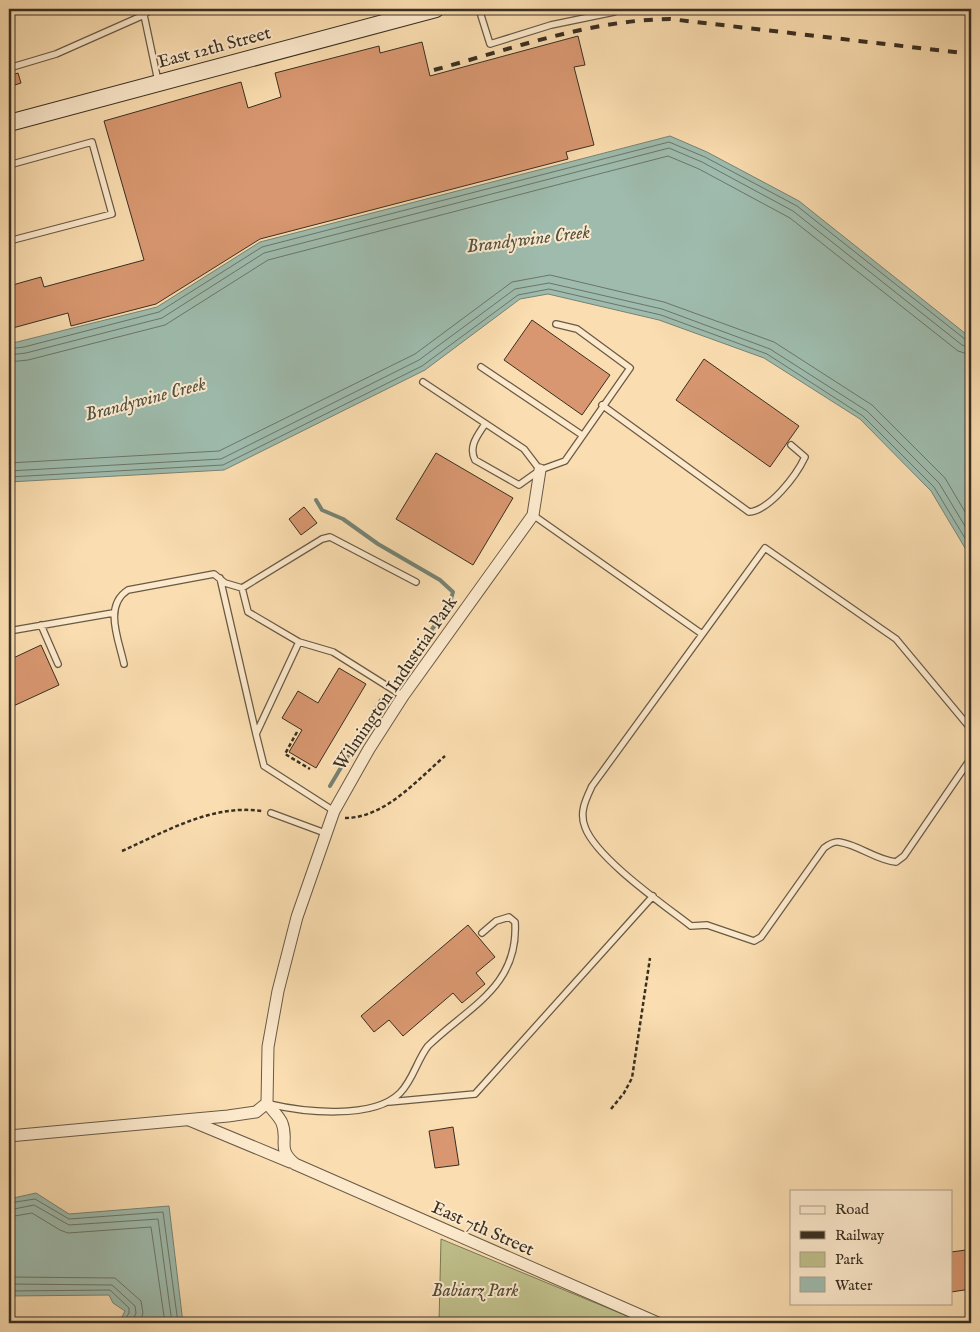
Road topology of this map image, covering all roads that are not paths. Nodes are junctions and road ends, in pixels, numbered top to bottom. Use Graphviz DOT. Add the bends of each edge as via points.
graph roads {
  1 [pos="151,9"];
  2 [pos="432,9"];
  3 [pos="479,9"];
  4 [pos="614,12"];
  5 [pos="144,15"];
  6 [pos="9,68"];
  7 [pos="158,83"];
  8 [pos="9,123"];
  9 [pos="9,165"];
  10 [pos="9,241"];
  11 [pos="556,324"];
  12 [pos="481,367"];
  13 [pos="423,382"];
  14 [pos="602,405"];
  15 [pos="485,424"];
  16 [pos="582,435"];
  17 [pos="792,445"];
  18 [pos="540,470"];
  19 [pos="533,515"];
  20 [pos="220,578"];
  21 [pos="416,582"];
  22 [pos="242,588"];
  23 [pos="113,613"];
  24 [pos="41,626"];
  25 [pos="9,631"];
  26 [pos="702,634"];
  27 [pos="299,642"];
  28 [pos="58,664"];
  29 [pos="124,664"];
  30 [pos="403,696"];
  31 [pos="971,729"];
  32 [pos="256,734"];
  33 [pos="971,758"];
  34 [pos="271,813"];
  35 [pos="332,814"];
  36 [pos="325,833"];
  37 [pos="653,896"];
  38 [pos="482,933"];
  39 [pos="389,1102"];
  40 [pos="267,1103"];
  41 [pos="188,1120"];
  42 [pos="9,1136"];
  43 [pos="295,1164"];
  44 [pos="658,1323"];
  1 -- 5 [label="lane"];
  2 -- 7 [label="main road, East 12th Street"];
  3 -- 4 [label="lane" via="490,44 551,25"];
  5 -- 6 [label="lane" via="56,54"];
  5 -- 7 [label="lane"];
  7 -- 8 [label="main road, East 12th Street"];
  9 -- 10 [label="lane" via="92,142 112,214"];
  11 -- 14 [label="lane" via="577,330 630,368"];
  12 -- 16 [label="lane"];
  13 -- 15 [label="lane"];
  14 -- 16 [label="lane"];
  14 -- 17 [label="lane" via="749,512 758,511 772,501 801,466 805,457"];
  15 -- 18 [label="lane" via="524,449"];
  15 -- 18 [label="lane" via="473,444 475,460 519,485"];
  16 -- 18 [label="lane" via="565,461"];
  18 -- 19 [label="street, Wilmington Industrial Park"];
  19 -- 26 [label="lane"];
  19 -- 30 [label="street, Wilmington Industrial Park"];
  20 -- 22 [label="lane"];
  20 -- 23 [label="lane" via="214,574 128,590 118,599"];
  20 -- 32 [label="lane"];
  21 -- 22 [label="lane" via="330,537"];
  22 -- 27 [label="lane" via="248,612"];
  23 -- 24 [label="lane"];
  23 -- 29 [label="lane"];
  24 -- 25 [label="lane"];
  24 -- 28 [label="lane"];
  26 -- 31 [label="lane" via="765,548 896,638"];
  26 -- 37 [label="lane" via="592,786 584,803 584,826 590,838"];
  27 -- 30 [label="lane" via="333,652"];
  27 -- 32 [label="lane"];
  30 -- 35 [label="street, Wilmington Industrial Park"];
  32 -- 35 [label="lane" via="264,766"];
  33 -- 37 [label="lane" via="900,859 886,861 838,842 829,844 761,937 754,941 707,925 691,926"];
  34 -- 36 [label="lane"];
  35 -- 36 [label="street, Wilmington Industrial Park"];
  36 -- 40 [label="street, Wilmington Industrial Park" via="297,916 272,1022"];
  37 -- 39 [label="lane" via="475,1094"];
  38 -- 39 [label="lane" via="502,918 508,917 514,922 514,947 501,981 428,1046 409,1081"];
  39 -- 40 [label="lane" via="358,1110 312,1111"];
  40 -- 41 [label="street, East 7th Street" via="256,1112"];
  40 -- 43 [label="street" via="282,1124 283,1149"];
  41 -- 42 [label="street, East 7th Street"];
  41 -- 43 [label="street, East 7th Street"];
  43 -- 44 [label="street, East 7th Street"];
}
